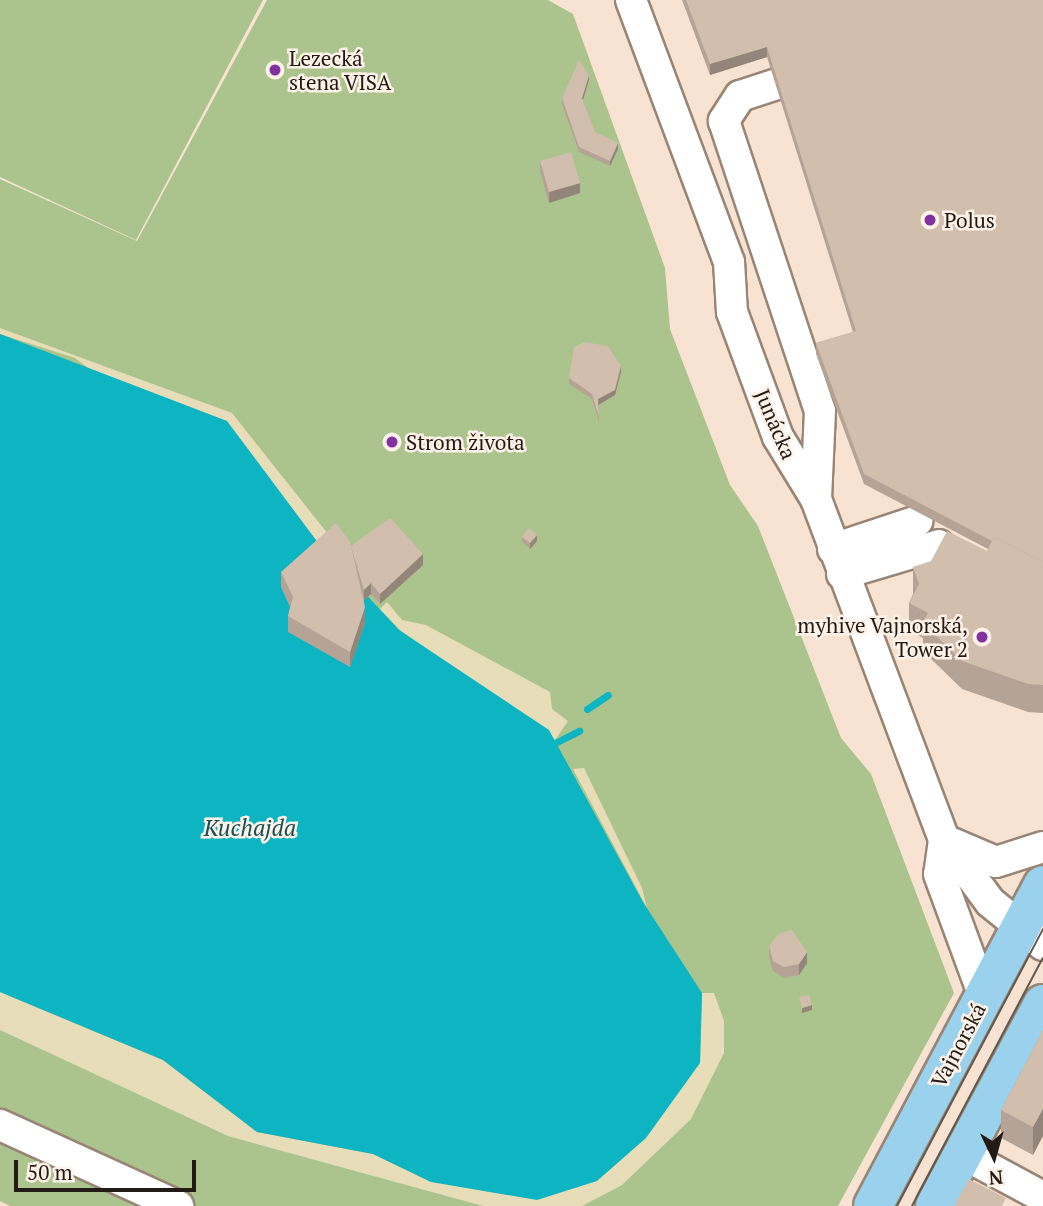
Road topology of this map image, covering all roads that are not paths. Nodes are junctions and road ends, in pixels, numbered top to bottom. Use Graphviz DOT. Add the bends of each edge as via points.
graph roads {
  1 [pos="631,0"];
  2 [pos="781,76"];
  3 [pos="815,412"];
  4 [pos="778,437"];
  5 [pos="816,499"];
  6 [pos="907,516"];
  7 [pos="939,545"];
  8 [pos="834,552"];
  9 [pos="944,840"];
  10 [pos="1043,847"];
  11 [pos="1043,885"];
  12 [pos="1032,936"];
  13 [pos="984,996"];
  14 [pos="1043,1004"];
  15 [pos="0,1125"];
  16 [pos="963,1154"];
  17 [pos="1041,1190"];
  18 [pos="178,1206"];
  19 [pos="873,1206"];
  20 [pos="935,1206"];
  1 -- 4 [label="street, Junácka" via="729,262 732,312"];
  2 -- 3 [label="street" via="740,96 724,121"];
  3 -- 4 [label="street" via="803,427"];
  3 -- 5 [label="street"];
  4 -- 5 [label="street, Junácka"];
  5 -- 8 [label="street, Junácka"];
  6 -- 8 [label="street"];
  7 -- 8 [label="street"];
  8 -- 9 [label="street, Junácka"];
  9 -- 10 [label="street" via="996,862"];
  9 -- 12 [label="street, Junácka" via="981,892"];
  9 -- 13 [label="street, Junácka" via="939,873"];
  11 -- 12 [label="main road, Vajnorská"];
  12 -- 13 [label="main road, Vajnorská"];
  13 -- 19 [label="main road, Vajnorská"];
  14 -- 16 [label="main road"];
  15 -- 18 [label="street"];
  16 -- 17 [label="street"];
  16 -- 20 [label="main road"];
}
